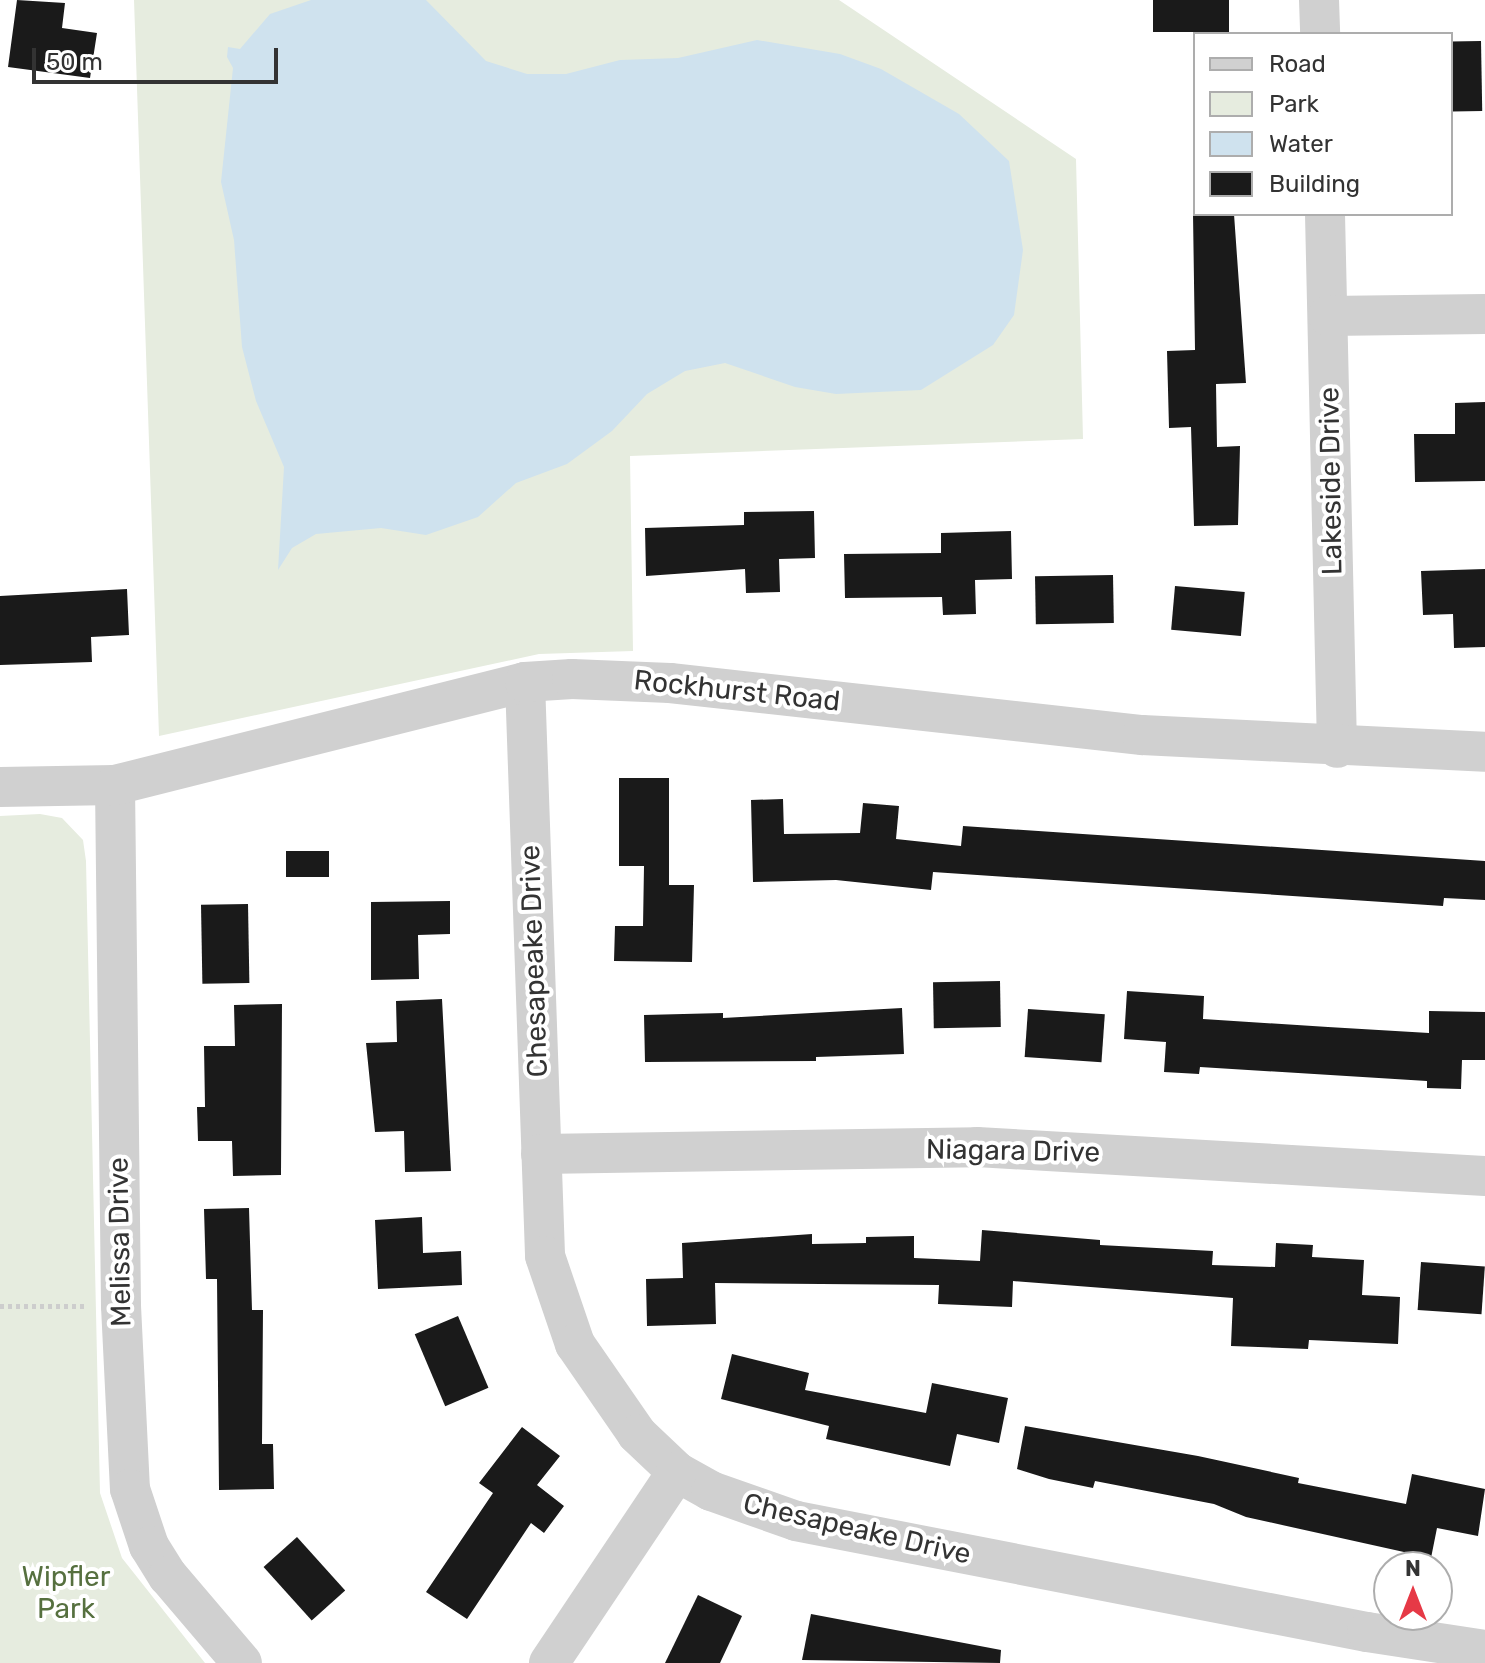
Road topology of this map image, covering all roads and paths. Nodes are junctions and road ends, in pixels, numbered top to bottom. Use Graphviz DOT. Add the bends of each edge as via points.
graph roads {
  1 [pos="1319,0"];
  2 [pos="1320,32"];
  3 [pos="1325,216"];
  4 [pos="1485,314"];
  5 [pos="1328,316"];
  6 [pos="525,682"];
  7 [pos="1337,748"];
  8 [pos="1485,752"];
  9 [pos="115,785"];
  10 [pos="0,787"];
  11 [pos="541,1154"];
  12 [pos="1485,1176"];
  13 [pos="0,1306"];
  14 [pos="121,1306"];
  15 [pos="677,1472"];
  16 [pos="1485,1650"];
  17 [pos="242,1663"];
  18 [pos="549,1663"];
  1 -- 2 [label="street"];
  3 -- 5 [label="street, Lakeside Drive"];
  4 -- 5 [label="street"];
  5 -- 7 [label="street, Lakeside Drive"];
  6 -- 7 [label="street, Rockhurst Road" via="670,683 1142,735"];
  6 -- 9 [label="street, Rockhurst Road"];
  6 -- 11 [label="street, Chesapeake Drive"];
  7 -- 8 [label="street, Rockhurst Road"];
  9 -- 10 [label="street, Rockhurst Road"];
  9 -- 14 [label="street, Melissa Drive"];
  11 -- 12 [label="street, Niagara Drive" via="977,1147"];
  11 -- 15 [label="street, Chesapeake Drive" via="545,1256 569,1331 607,1398"];
  13 -- 14 [label="path"];
  14 -- 17 [label="street, Melissa Drive" via="127,1462 139,1522 168,1576"];
  15 -- 16 [label="street, Chesapeake Drive" via="744,1506 796,1521 1367,1632"];
  15 -- 18 [label="street"];
}
